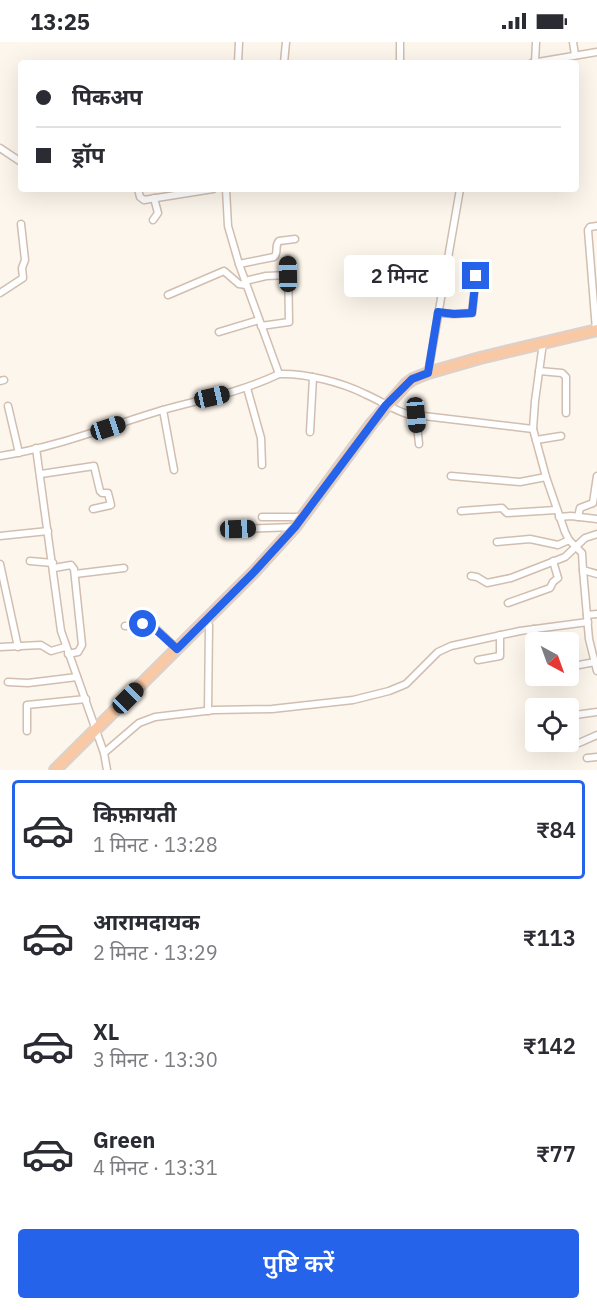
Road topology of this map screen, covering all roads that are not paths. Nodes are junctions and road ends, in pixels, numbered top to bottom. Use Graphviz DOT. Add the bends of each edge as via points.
graph roads {
  1 [pos="239,42"];
  2 [pos="286,42"];
  3 [pos="400,42"];
  4 [pos="536,42"];
  5 [pos="573,42"];
  6 [pos="597,51"];
  7 [pos="575,55"];
  8 [pos="238,60"];
  9 [pos="284,60"];
  10 [pos="400,60"];
  11 [pos="534,60"];
  12 [pos="549,60"];
  13 [pos="0,148"];
  14 [pos="18,160"];
  15 [pos="139,192"];
  16 [pos="193,192"];
  17 [pos="226,192"];
  18 [pos="459,192"];
  19 [pos="154,198"];
  20 [pos="153,220"];
  21 [pos="21,224"];
  22 [pos="597,226"];
  23 [pos="295,239"];
  24 [pos="288,259"];
  25 [pos="239,264"];
  26 [pos="288,274"];
  27 [pos="476,276"];
  28 [pos="246,283"];
  29 [pos="0,293"];
  30 [pos="168,295"];
  31 [pos="438,312"];
  32 [pos="260,323"];
  33 [pos="597,330"];
  34 [pos="219,332"];
  35 [pos="543,342"];
  36 [pos="539,371"];
  37 [pos="428,373"];
  38 [pos="279,374"];
  39 [pos="313,377"];
  40 [pos="247,388"];
  41 [pos="386,405"];
  42 [pos="8,406"];
  43 [pos="163,410"];
  44 [pos="566,413"];
  45 [pos="416,415"];
  46 [pos="533,429"];
  47 [pos="310,432"];
  48 [pos="561,436"];
  49 [pos="536,440"];
  50 [pos="419,444"];
  51 [pos="36,448"];
  52 [pos="19,453"];
  53 [pos="0,456"];
  54 [pos="262,465"];
  55 [pos="174,470"];
  56 [pos="41,474"];
  57 [pos="451,476"];
  58 [pos="546,477"];
  59 [pos="597,477"];
  60 [pos="595,500"];
  61 [pos="93,509"];
  62 [pos="556,510"];
  63 [pos="461,511"];
  64 [pos="262,517"];
  65 [pos="303,517"];
  66 [pos="559,517"];
  67 [pos="578,517"];
  68 [pos="597,519"];
  69 [pos="295,527"];
  70 [pos="238,529"];
  71 [pos="48,531"];
  72 [pos="597,534"];
  73 [pos="0,536"];
  74 [pos="569,540"];
  75 [pos="497,542"];
  76 [pos="577,547"];
  77 [pos="30,561"];
  78 [pos="553,561"];
  79 [pos="0,564"];
  80 [pos="53,565"];
  81 [pos="124,568"];
  82 [pos="583,570"];
  83 [pos="75,574"];
  84 [pos="597,574"];
  85 [pos="471,576"];
  86 [pos="508,603"];
  87 [pos="597,614"];
  88 [pos="587,619"];
  89 [pos="207,622"];
  90 [pos="125,626"];
  91 [pos="534,629"];
  92 [pos="535,632"];
  93 [pos="597,633"];
  94 [pos="588,634"];
  95 [pos="500,635"];
  96 [pos="0,647"];
  97 [pos="18,647"];
  98 [pos="177,649"];
  99 [pos="66,651"];
  100 [pos="478,660"];
  101 [pos="579,667"];
  102 [pos="596,667"];
  103 [pos="77,677"];
  104 [pos="8,682"];
  105 [pos="86,699"];
  106 [pos="208,711"];
  107 [pos="597,712"];
  108 [pos="579,714"];
  109 [pos="96,730"];
  110 [pos="27,731"];
  111 [pos="597,735"];
  112 [pos="579,742"];
  113 [pos="105,753"];
  114 [pos="597,757"];
  115 [pos="587,758"];
  116 [pos="55,770"];
  117 [pos="106,770"];
  1 -- 8 [label="street"];
  2 -- 9 [label="street"];
  3 -- 10 [label="street"];
  4 -- 11 [label="street"];
  5 -- 7 [label="street"];
  6 -- 7 [label="street"];
  7 -- 12 [label="street"];
  13 -- 14 [label="street"];
  15 -- 19 [label="street" via="142,199"];
  16 -- 19 [label="street"];
  17 -- 25 [label="street" via="228,226"];
  18 -- 31 [label="street"];
  19 -- 20 [label="street" via="159,213"];
  21 -- 29 [label="street" via="23,278"];
  22 -- 33 [label="street" via="588,231"];
  23 -- 25 [label="street" via="279,241 274,257"];
  24 -- 26 [label="street"];
  25 -- 28 [label="street"];
  26 -- 28 [label="street"];
  26 -- 32 [label="street" via="289,322"];
  27 -- 31 [label="street" via="472,313"];
  28 -- 30 [label="street" via="239,284 224,270"];
  28 -- 32 [label="street"];
  31 -- 37 [label="street"];
  32 -- 34 [label="street"];
  32 -- 38 [label="street"];
  33 -- 35 [label="highway"];
  35 -- 36 [label="street"];
  35 -- 37 [label="highway"];
  36 -- 44 [label="street" via="566,376"];
  36 -- 46 [label="street"];
  37 -- 41 [label="highway" via="412,379"];
  38 -- 39 [label="street"];
  38 -- 40 [label="street"];
  39 -- 41 [label="street"];
  39 -- 47 [label="street"];
  40 -- 43 [label="street"];
  40 -- 54 [label="street" via="261,438"];
  41 -- 45 [label="street"];
  41 -- 65 [label="highway"];
  42 -- 52 [label="street"];
  43 -- 51 [label="street"];
  43 -- 55 [label="street"];
  45 -- 46 [label="street"];
  45 -- 50 [label="street"];
  46 -- 49 [label="street"];
  48 -- 49 [label="street"];
  49 -- 58 [label="street"];
  51 -- 52 [label="street"];
  51 -- 56 [label="street"];
  52 -- 53 [label="street"];
  56 -- 61 [label="street" via="94,466 100,491 108,493 111,505"];
  56 -- 71 [label="street"];
  57 -- 58 [label="street" via="520,482"];
  58 -- 62 [label="street"];
  59 -- 60 [label="street"];
  60 -- 67 [label="street" via="580,508"];
  62 -- 63 [label="street"];
  62 -- 66 [label="street"];
  64 -- 65 [label="street"];
  65 -- 69 [label="highway"];
  66 -- 67 [label="street"];
  66 -- 74 [label="street"];
  67 -- 68 [label="street"];
  69 -- 70 [label="street"];
  69 -- 89 [label="highway"];
  71 -- 73 [label="street"];
  71 -- 80 [label="street"];
  72 -- 76 [label="street" via="585,538"];
  74 -- 75 [label="street" via="558,545 530,539"];
  74 -- 76 [label="street"];
  76 -- 78 [label="street"];
  76 -- 82 [label="street" via="583,556"];
  77 -- 80 [label="street"];
  78 -- 85 [label="street" via="504,580 484,583"];
  78 -- 86 [label="street" via="558,578 550,588"];
  79 -- 97 [label="street"];
  80 -- 83 [label="street" via="71,565"];
  80 -- 99 [label="street"];
  81 -- 83 [label="street"];
  82 -- 84 [label="street"];
  82 -- 88 [label="street"];
  83 -- 99 [label="street" via="82,648 78,652"];
  87 -- 88 [label="street"];
  88 -- 91 [label="street"];
  88 -- 94 [label="street"];
  89 -- 98 [label="highway"];
  89 -- 106 [label="street"];
  90 -- 98 [label="street" via="147,624"];
  91 -- 92 [label="street"];
  91 -- 95 [label="street"];
  93 -- 94 [label="street"];
  94 -- 102 [label="street"];
  95 -- 100 [label="street" via="500,656"];
  95 -- 106 [label="street" via="444,648 406,684 389,691 324,704"];
  96 -- 97 [label="street"];
  97 -- 99 [label="street" via="41,645 51,651"];
  98 -- 109 [label="highway"];
  99 -- 103 [label="street"];
  101 -- 102 [label="street"];
  103 -- 104 [label="street"];
  103 -- 105 [label="street"];
  105 -- 109 [label="street"];
  105 -- 110 [label="street" via="27,705"];
  106 -- 113 [label="street" via="147,719"];
  107 -- 108 [label="street"];
  109 -- 113 [label="street"];
  109 -- 116 [label="highway"];
  111 -- 112 [label="street"];
  113 -- 117 [label="street"];
  114 -- 115 [label="street"];
}
